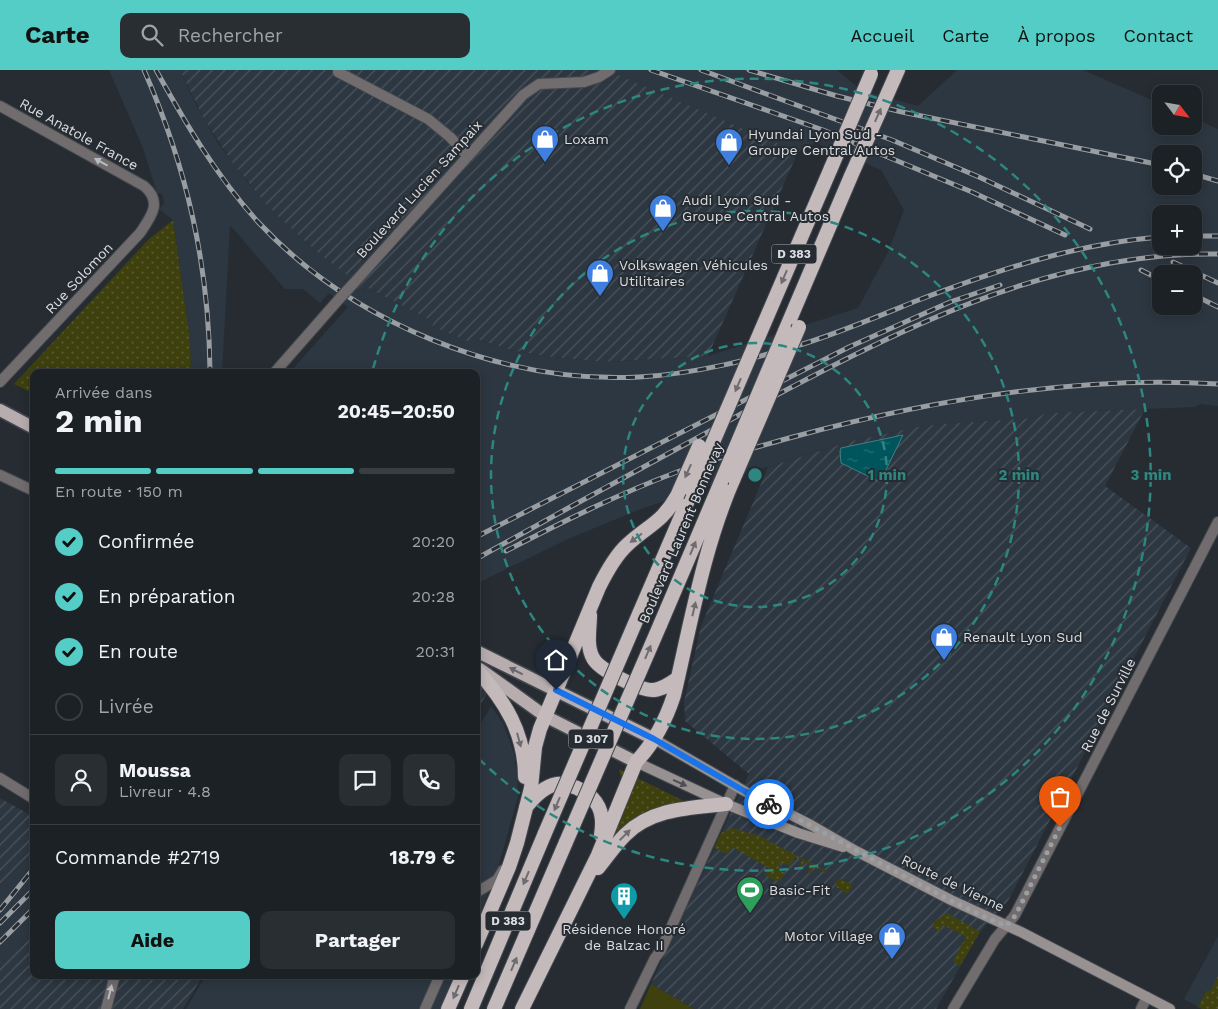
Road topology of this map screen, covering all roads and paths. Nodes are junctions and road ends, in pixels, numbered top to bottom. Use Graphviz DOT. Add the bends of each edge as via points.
graph roads {
  1 [pos="610,70"];
  2 [pos="338,72"];
  3 [pos="872,72"];
  4 [pos="896,75"];
  5 [pos="0,106"];
  6 [pos="468,156"];
  7 [pos="144,186"];
  8 [pos="278,369"];
  9 [pos="0,382"];
  10 [pos="0,410"];
  11 [pos="30,426"];
  12 [pos="719,430"];
  13 [pos="0,475"];
  14 [pos="727,480"];
  15 [pos="30,489"];
  16 [pos="1218,522"];
  17 [pos="590,609"];
  18 [pos="480,653"];
  19 [pos="480,671"];
  20 [pos="480,673"];
  21 [pos="678,678"];
  22 [pos="556,690"];
  23 [pos="545,716"];
  24 [pos="654,739"];
  25 [pos="636,762"];
  26 [pos="0,778"];
  27 [pos="735,785"];
  28 [pos="30,797"];
  29 [pos="726,804"];
  30 [pos="525,808"];
  31 [pos="517,843"];
  32 [pos="856,851"];
  33 [pos="598,855"];
  34 [pos="480,889"];
  35 [pos="575,901"];
  36 [pos="1006,926"];
  37 [pos="480,935"];
  38 [pos="114,979"];
  39 [pos="438,979"];
  40 [pos="461,979"];
  41 [pos="1147,997"];
  42 [pos="106,1009"];
  43 [pos="426,1009"];
  44 [pos="448,1009"];
  45 [pos="471,1009"];
  46 [pos="494,1009"];
  47 [pos="522,1009"];
  48 [pos="630,1009"];
  49 [pos="953,1009"];
  50 [pos="1141,1009"];
  51 [pos="1170,1009"];
  1 -- 6 [label="street, Boulevard Lucien Sampaix" via="584,82 539,84 523,95"];
  2 -- 6 [label="street" via="428,118"];
  3 -- 12 [label="highway, Boulevard Laurent Bonnevay / D 383, one-way, bridge"];
  14 -- 4 [label="highway, Boulevard Laurent Bonnevay / D 383, one-way, bridge" via="792,329 827,233"];
  7 -- 5 [label="street, Rue Anatole France, one-way"];
  6 -- 8 [label="street, Boulevard Lucien Sampaix, bridge"];
  7 -- 9 [label="street, Rue Solomon" via="152,195 154,207 140,233"];
  10 -- 11 [label="main road"];
  12 -- 17 [label="highway, one-way, bridge" via="699,446 677,496 662,518 627,545 617,558 603,579"];
  12 -- 45 [label="highway, Boulevard Laurent Bonnevay / D 383, one-way, bridge"];
  13 -- 15 [label="street"];
  21 -- 14 [label="highway, one-way"];
  46 -- 14 [label="highway, Boulevard Laurent Bonnevay / D 383, one-way, bridge" via="660,625"];
  16 -- 36 [label="street, Rue de Surville" via="1015,916"];
  17 -- 21 [label="highway" via="590,650 601,667 630,684 652,690"];
  17 -- 22 [label="highway"];
  22 -- 18 [label="main road, Route de Vienne / D 307, one-way"];
  19 -- 23 [label="main road, Route de Vienne / D 307"];
  20 -- 30 [label="highway, one-way" via="496,692 515,726 524,761"];
  21 -- 24 [label="highway" via="669,712"];
  22 -- 23 [label="highway"];
  22 -- 24 [label="main road, Route de Vienne / D 307"];
  23 -- 25 [label="main road, Route de Vienne / D 307"];
  23 -- 30 [label="highway" via="535,747 531,788"];
  24 -- 25 [label="highway"];
  24 -- 27 [label="main road, Route de Vienne"];
  25 -- 29 [label="main road, Route de Vienne, one-way"];
  25 -- 33 [label="highway"];
  26 -- 28 [label="street"];
  27 -- 29 [label="street"];
  27 -- 32 [label="main road, Route de Vienne"];
  29 -- 32 [label="main road, Route de Vienne" via="798,833"];
  35 -- 29 [label="highway, one-way" via="612,849 644,820 675,810"];
  29 -- 48 [label="street" via="665,941"];
  30 -- 31 [label="highway"];
  30 -- 33 [label="highway" via="544,790 559,784 586,792 597,802 603,816"];
  31 -- 34 [label="street" via="497,880"];
  31 -- 37 [label="highway"];
  32 -- 36 [label="main road, Route de Vienne"];
  33 -- 35 [label="highway"];
  35 -- 47 [label="highway"];
  36 -- 41 [label="main road, Route de Vienne"];
  36 -- 49 [label="street, Rue de Surville" via="994,939"];
  42 -- 38 [label="street, one-way"];
  39 -- 43 [label="street"];
  40 -- 44 [label="highway, one-way"];
  41 -- 50 [label="street"];
  41 -- 51 [label="main road, Route de Vienne"];
}
